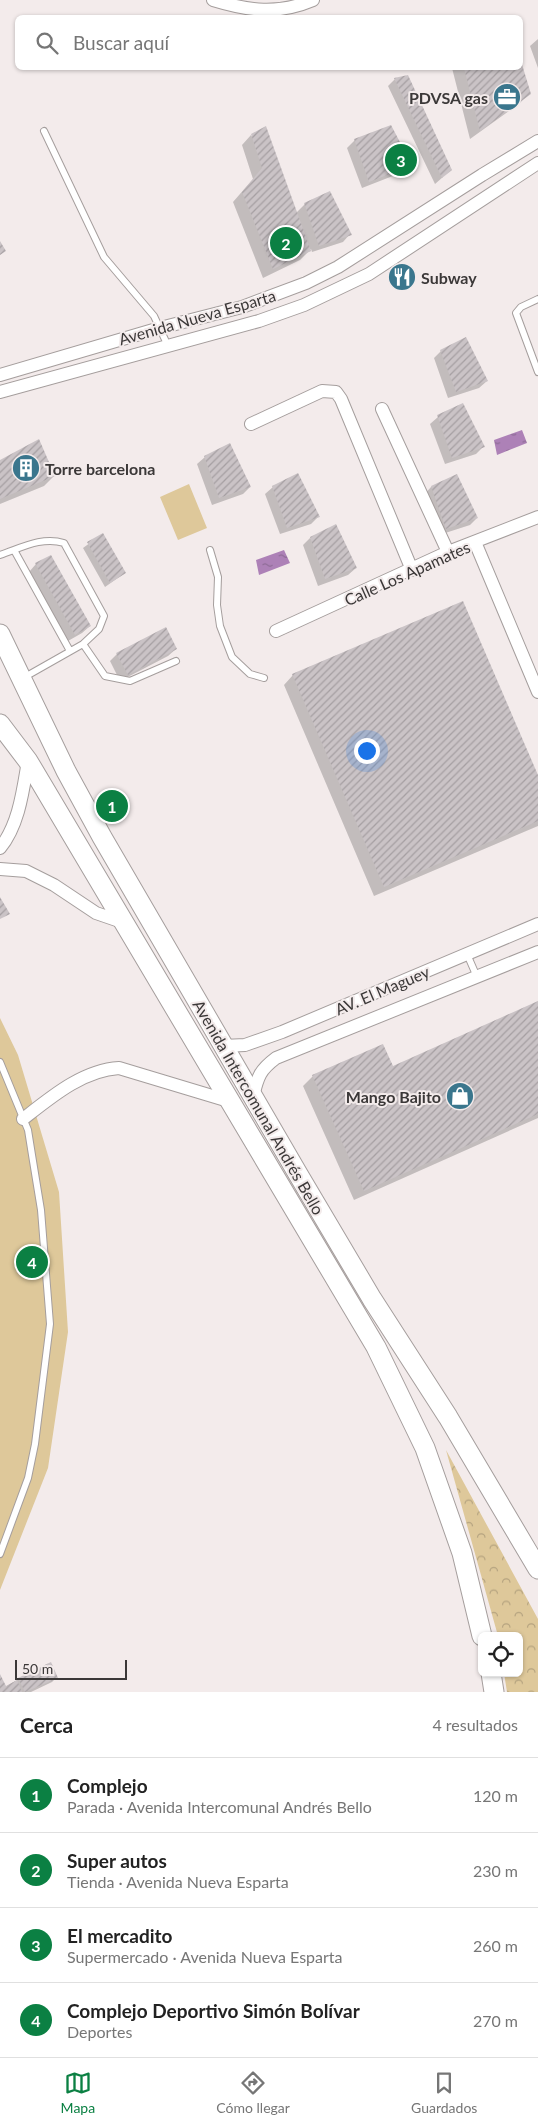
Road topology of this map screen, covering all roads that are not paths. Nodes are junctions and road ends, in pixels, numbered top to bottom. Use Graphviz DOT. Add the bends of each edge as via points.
graph roads {
  1 [pos="213,0"];
  2 [pos="313,0"];
  3 [pos="44,131"];
  4 [pos="538,141"];
  5 [pos="538,163"];
  6 [pos="538,299"];
  7 [pos="160,328"];
  8 [pos="168,346"];
  9 [pos="538,372"];
  10 [pos="0,375"];
  11 [pos="0,392"];
  12 [pos="382,409"];
  13 [pos="251,424"];
  14 [pos="538,517"];
  15 [pos="474,542"];
  16 [pos="14,550"];
  17 [pos="210,550"];
  18 [pos="448,552"];
  19 [pos="0,555"];
  20 [pos="412,570"];
  21 [pos="276,631"];
  22 [pos="0,634"];
  23 [pos="83,644"];
  24 [pos="70,651"];
  25 [pos="176,661"];
  26 [pos="22,678"];
  27 [pos="264,678"];
  28 [pos="538,692"];
  29 [pos="0,724"];
  30 [pos="28,761"];
  31 [pos="0,848"];
  32 [pos="0,869"];
  33 [pos="125,923"];
  34 [pos="538,924"];
  35 [pos="538,952"];
  36 [pos="467,954"];
  37 [pos="477,977"];
  38 [pos="223,1046"];
  39 [pos="0,1062"];
  40 [pos="253,1096"];
  41 [pos="232,1102"];
  42 [pos="23,1119"];
  43 [pos="0,1554"];
  44 [pos="538,1569"];
  45 [pos="481,1632"];
  46 [pos="492,1677"];
  47 [pos="494,1692"];
  1 -- 2 [label="street" via="262,10 294,8"];
  3 -- 7 [label="lane" via="104,257 149,310"];
  4 -- 7 [label="street, Avenida Nueva Esparta" via="363,252 314,279 242,307"];
  5 -- 8 [label="street, Avenida Nueva Esparta" via="369,274 331,294 259,321"];
  6 -- 9 [label="lane" via="521,307 516,314"];
  7 -- 8 [label="lane"];
  7 -- 10 [label="street, Avenida Nueva Esparta"];
  8 -- 11 [label="street, Avenida Nueva Esparta"];
  12 -- 18 [label="street"];
  13 -- 20 [label="street" via="322,391 336,392"];
  14 -- 15 [label="street, Calle Los Apamates"];
  15 -- 18 [label="street, Calle Los Apamates"];
  15 -- 28 [label="street"];
  16 -- 19 [label="lane"];
  16 -- 23 [label="lane" via="37,542 53,540 64,543 104,616 99,630"];
  16 -- 24 [label="lane"];
  17 -- 27 [label="lane" via="218,577 220,626 232,657 250,674"];
  18 -- 20 [label="street, Calle Los Apamates"];
  20 -- 21 [label="street, Calle Los Apamates"];
  22 -- 26 [label="main road, Avenida Intercomunal Andrés Bello"];
  23 -- 24 [label="lane"];
  23 -- 25 [label="lane" via="104,676 116,679 130,680"];
  24 -- 26 [label="lane"];
  26 -- 38 [label="main road, Avenida Intercomunal Andrés Bello" via="102,837"];
  29 -- 30 [label="main road, Avenida Intercomunal Andrés Bello"];
  30 -- 31 [label="street" via="20,805"];
  30 -- 33 [label="main road, Avenida Intercomunal Andrés Bello"];
  32 -- 33 [label="street" via="26,871 96,913"];
  33 -- 41 [label="main road, Avenida Intercomunal Andrés Bello"];
  34 -- 36 [label="street, AV. El Maguey"];
  35 -- 37 [label="street, AV. El Maguey"];
  36 -- 37 [label="lane"];
  36 -- 38 [label="street, AV. El Maguey" via="282,1032 245,1045"];
  37 -- 40 [label="street, AV. El Maguey" via="276,1058 258,1076"];
  38 -- 40 [label="main road, Avenida Intercomunal Andrés Bello"];
  39 -- 42 [label="lane"];
  40 -- 44 [label="main road, Avenida Intercomunal Andrés Bello"];
  41 -- 42 [label="street" via="119,1068 104,1069 52,1096"];
  41 -- 45 [label="main road, Avenida Intercomunal Andrés Bello" via="376,1347 426,1448 462,1553"];
  42 -- 43 [label="lane" via="28,1130 41,1210 50,1324 28,1478"];
  46 -- 47 [label="main road"];
}
